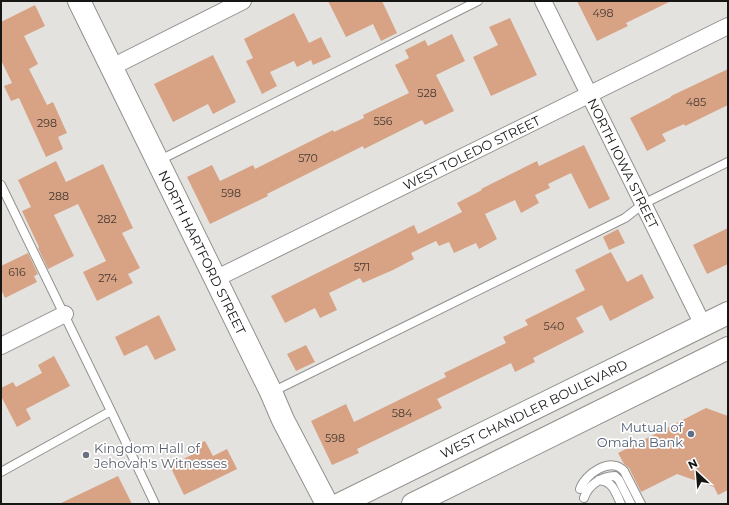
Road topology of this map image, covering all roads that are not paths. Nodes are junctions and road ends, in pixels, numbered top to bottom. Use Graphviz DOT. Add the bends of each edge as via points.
graph roads {
  1 [pos="79,1"];
  2 [pos="243,1"];
  3 [pos="478,1"];
  4 [pos="543,1"];
  5 [pos="728,26"];
  6 [pos="112,67"];
  7 [pos="589,95"];
  8 [pos="158,161"];
  9 [pos="728,162"];
  10 [pos="1,186"];
  11 [pos="643,204"];
  12 [pos="215,279"];
  13 [pos="728,313"];
  14 [pos="64,314"];
  15 [pos="703,325"];
  16 [pos="1,346"];
  17 [pos="728,348"];
  18 [pos="271,392"];
  19 [pos="111,412"];
  20 [pos="1,472"];
  21 [pos="599,480"];
  22 [pos="580,489"];
  23 [pos="584,498"];
  24 [pos="155,504"];
  25 [pos="327,504"];
  26 [pos="340,504"];
  27 [pos="413,504"];
  28 [pos="621,504"];
  29 [pos="631,504"];
  30 [pos="641,504"];
  1 -- 6 [label="main road, NORTH HARTFORD STREET"];
  2 -- 6 [label="street"];
  3 -- 8 [label="lane"];
  4 -- 7 [label="street, NORTH IOWA STREET"];
  5 -- 7 [label="street, WEST TOLEDO STREET"];
  6 -- 8 [label="main road, NORTH HARTFORD STREET"];
  7 -- 11 [label="street, NORTH IOWA STREET"];
  7 -- 12 [label="street, WEST TOLEDO STREET"];
  8 -- 12 [label="main road, NORTH HARTFORD STREET"];
  9 -- 11 [label="lane"];
  10 -- 14 [label="lane"];
  11 -- 15 [label="street, NORTH IOWA STREET"];
  11 -- 18 [label="lane" via="625,218"];
  12 -- 18 [label="main road, NORTH HARTFORD STREET"];
  13 -- 15 [label="main road, WEST CHANDLER BOULEVARD"];
  14 -- 16 [label="street"];
  14 -- 19 [label="lane"];
  15 -- 26 [label="main road, WEST CHANDLER BOULEVARD"];
  17 -- 27 [label="main road"];
  18 -- 25 [label="main road, NORTH HARTFORD STREET"];
  19 -- 20 [label="lane"];
  19 -- 24 [label="lane"];
  21 -- 23 [label="lane" via="586,491"];
  21 -- 28 [label="lane" via="607,481 612,486"];
  21 -- 29 [label="lane" via="615,476"];
  22 -- 30 [label="lane" via="582,483 595,471 607,465 616,465 624,471"];
}
